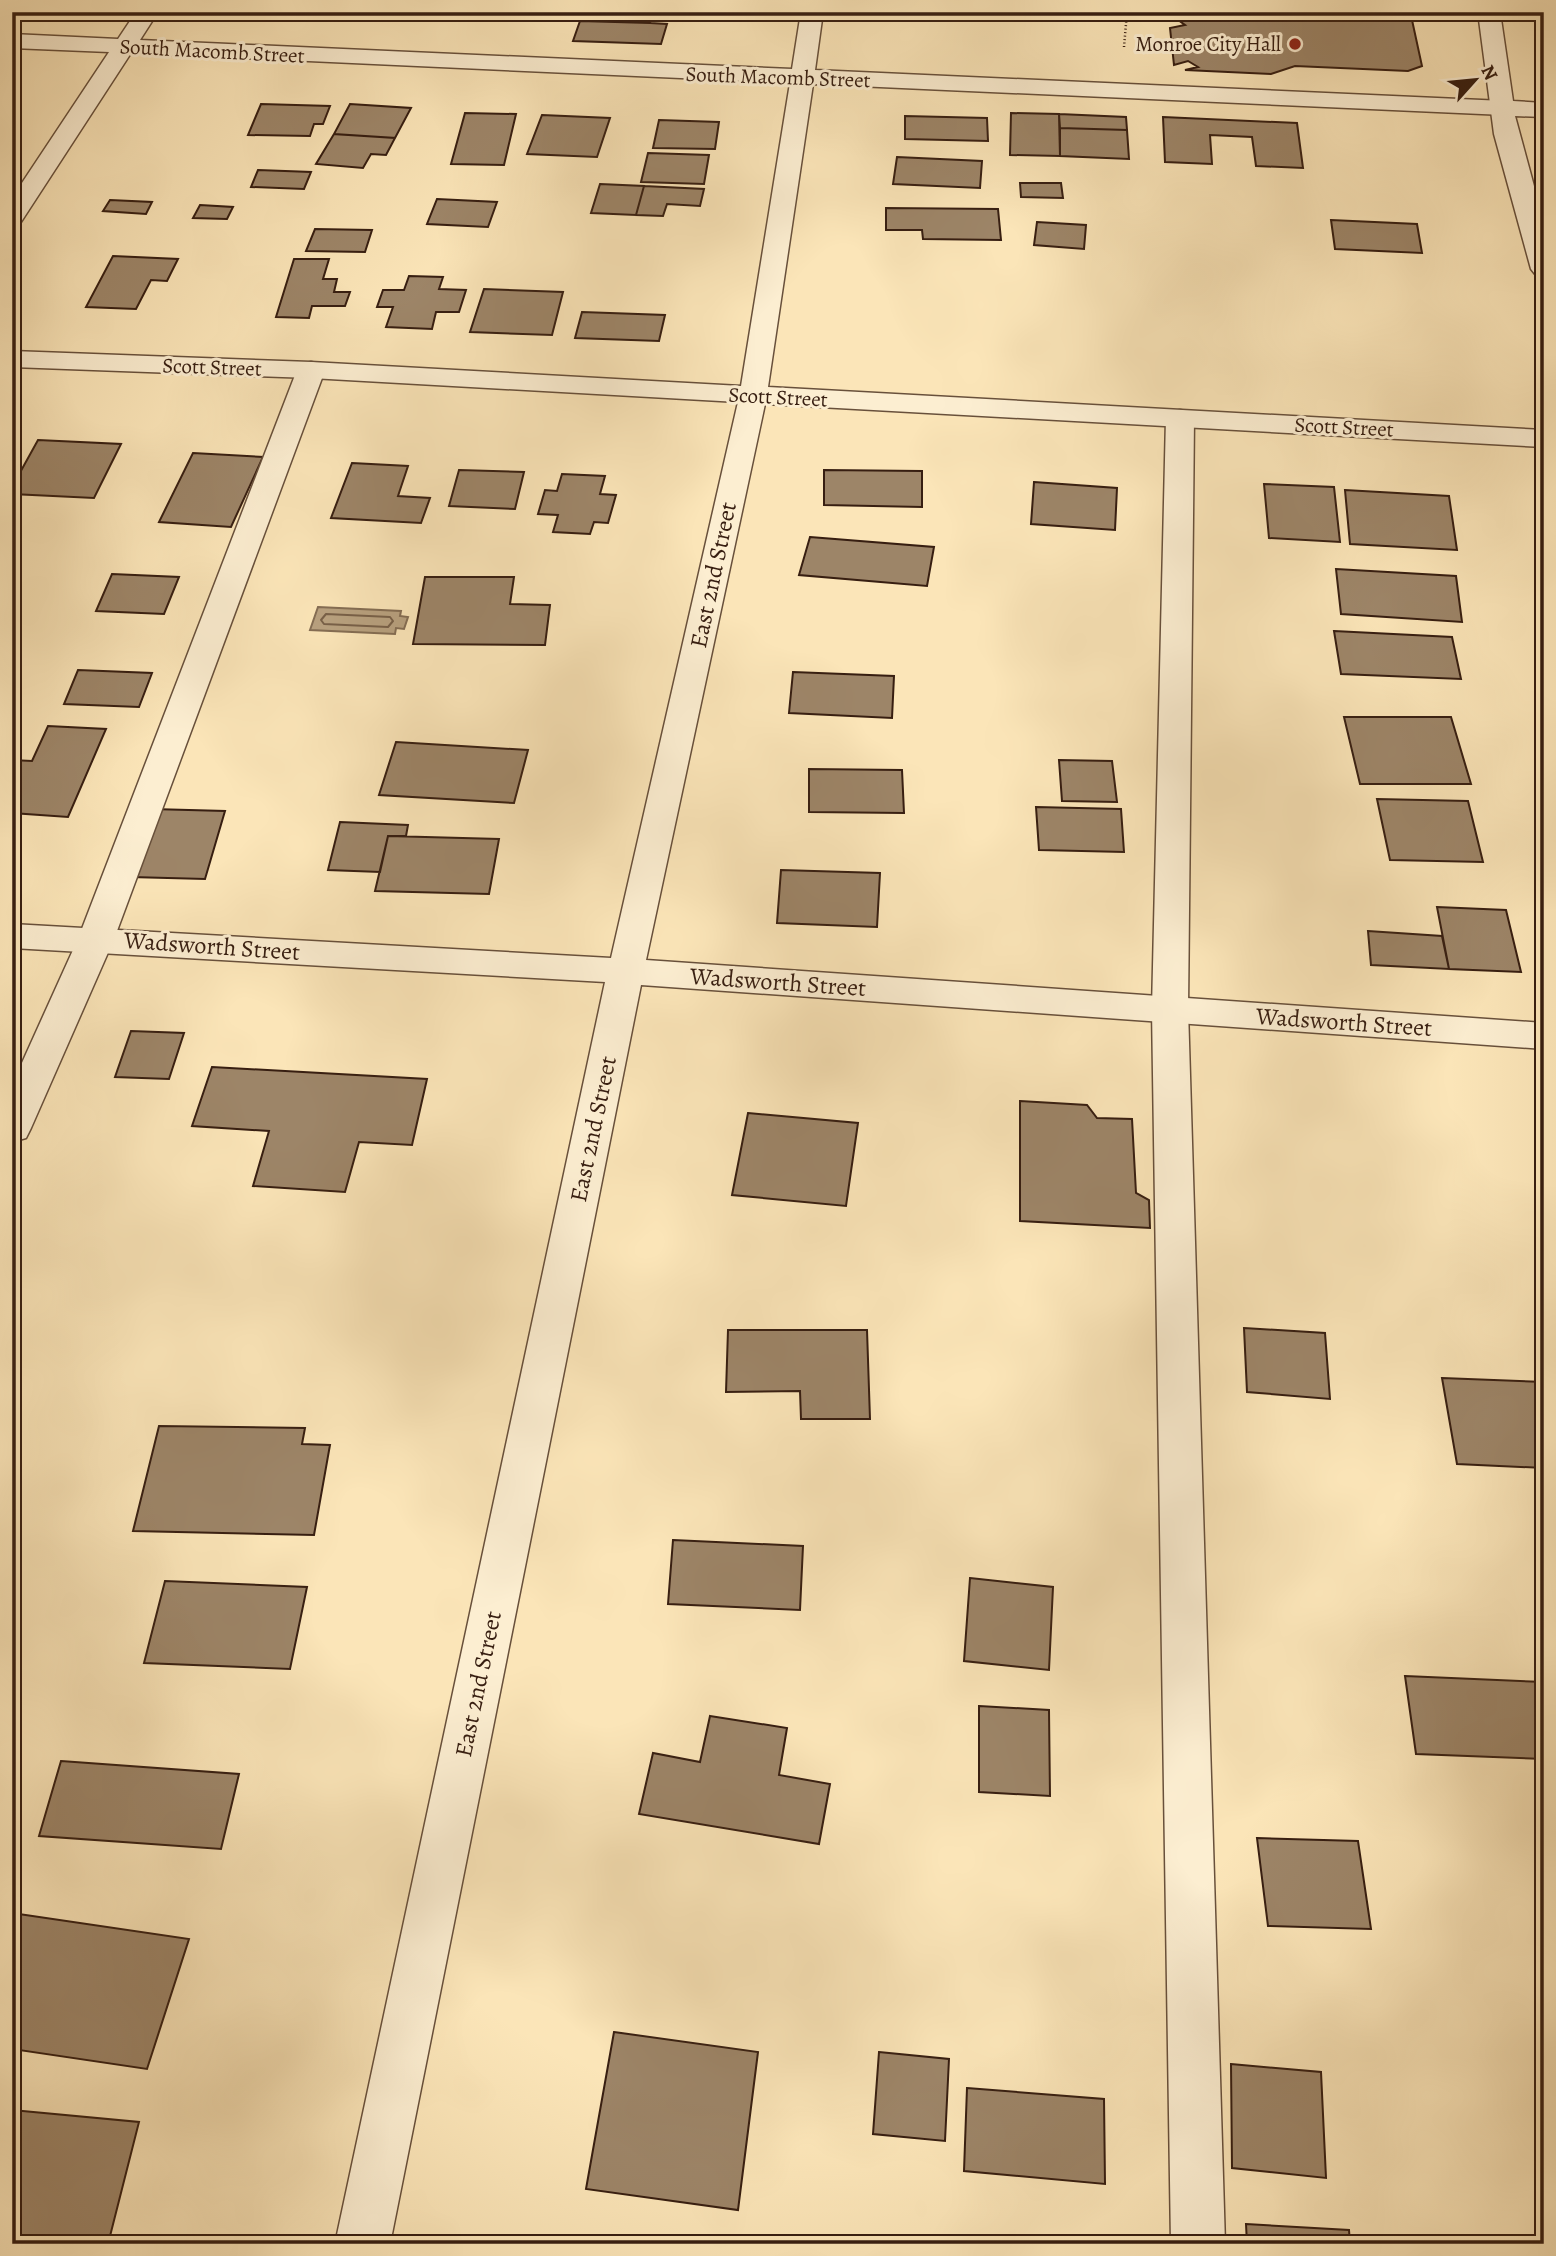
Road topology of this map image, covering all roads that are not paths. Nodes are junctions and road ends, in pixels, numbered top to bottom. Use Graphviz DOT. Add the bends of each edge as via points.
graph roads {
  1 [pos="147,12"];
  2 [pos="812,12"];
  3 [pos="1489,12"];
  4 [pos="12,41"];
  5 [pos="125,47"];
  6 [pos="803,79"];
  7 [pos="1504,108"];
  8 [pos="1544,110"];
  9 [pos="12,217"];
  10 [pos="1544,269"];
  11 [pos="12,359"];
  12 [pos="311,370"];
  13 [pos="753,396"];
  14 [pos="1180,418"];
  15 [pos="1544,439"];
  16 [pos="12,936"];
  17 [pos="96,939"];
  18 [pos="626,971"];
  19 [pos="1170,1009"];
  20 [pos="1544,1036"];
  21 [pos="12,1128"];
  22 [pos="362,2244"];
  23 [pos="1198,2244"];
  1 -- 5 [label="street"];
  2 -- 6 [label="street, East 2nd Street"];
  3 -- 7 [label="street"];
  4 -- 5 [label="street, South Macomb Street"];
  5 -- 6 [label="street, South Macomb Street"];
  5 -- 9 [label="street"];
  6 -- 7 [label="street, South Macomb Street"];
  6 -- 13 [label="street, East 2nd Street"];
  7 -- 8 [label="street, South Macomb Street"];
  7 -- 10 [label="street" via="1506,134"];
  11 -- 12 [label="street, Scott Street"];
  12 -- 13 [label="street, Scott Street"];
  12 -- 17 [label="street"];
  13 -- 14 [label="street, Scott Street"];
  13 -- 18 [label="street, East 2nd Street"];
  14 -- 15 [label="street, Scott Street"];
  14 -- 19 [label="street"];
  16 -- 17 [label="street, Wadsworth Street"];
  17 -- 18 [label="street, Wadsworth Street"];
  17 -- 21 [label="street"];
  18 -- 19 [label="street, Wadsworth Street"];
  18 -- 22 [label="street, East 2nd Street"];
  19 -- 20 [label="street, Wadsworth Street"];
  19 -- 23 [label="street"];
}
